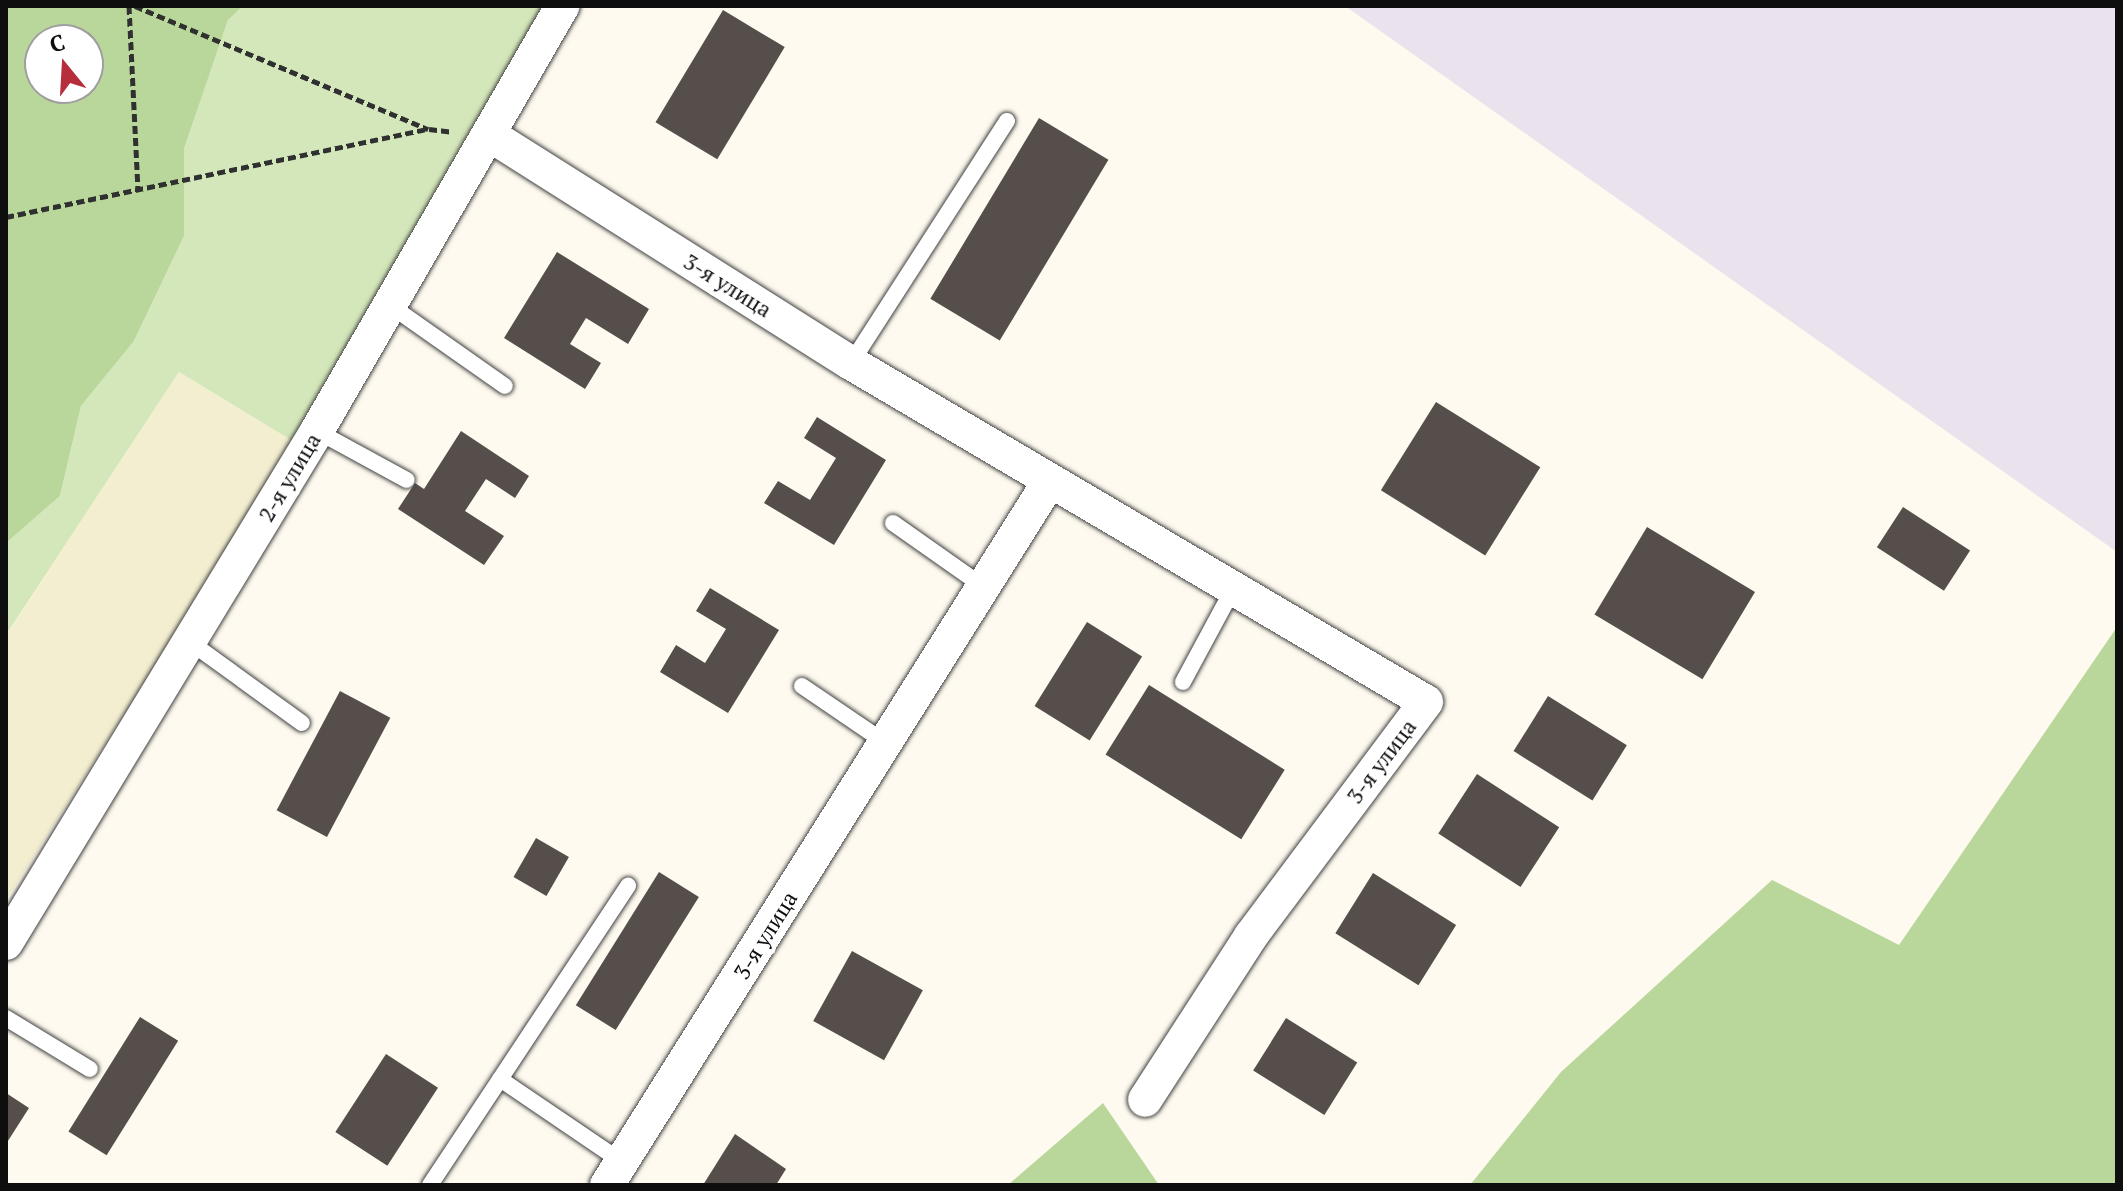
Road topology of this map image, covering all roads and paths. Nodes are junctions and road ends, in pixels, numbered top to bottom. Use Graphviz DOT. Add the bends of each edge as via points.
graph roads {
  1 [pos="132,6"];
  2 [pos="562,6"];
  3 [pos="1007,121"];
  4 [pos="429,129"];
  5 [pos="490,135"];
  6 [pos="138,188"];
  7 [pos="6,217"];
  8 [pos="391,306"];
  9 [pos="851,363"];
  10 [pos="505,386"];
  11 [pos="317,431"];
  12 [pos="407,480"];
  13 [pos="1049,482"];
  14 [pos="893,523"];
  15 [pos="984,587"];
  16 [pos="1233,589"];
  17 [pos="190,642"];
  18 [pos="1183,682"];
  19 [pos="802,686"];
  20 [pos="302,723"];
  21 [pos="886,743"];
  22 [pos="628,886"];
  23 [pos="6,943"];
  24 [pos="6,1018"];
  25 [pos="90,1069"];
  26 [pos="500,1079"];
  27 [pos="1145,1100"];
  28 [pos="615,1173"];
  29 [pos="430,1185"];
  1 -- 4 [label="path"];
  1 -- 6 [label="path"];
  2 -- 5 [label="street, 2-я улица"];
  3 -- 9 [label="lane"];
  4 -- 5 [label="path"];
  4 -- 6 [label="path"];
  5 -- 8 [label="street, 2-я улица"];
  5 -- 9 [label="street, 3-я улица"];
  6 -- 7 [label="path"];
  8 -- 10 [label="lane"];
  8 -- 11 [label="street, 2-я улица"];
  9 -- 13 [label="street, 3-я улица"];
  11 -- 12 [label="lane"];
  11 -- 17 [label="street, 2-я улица"];
  13 -- 15 [label="street, 3-я улица"];
  13 -- 16 [label="street, 3-я улица"];
  14 -- 15 [label="lane"];
  15 -- 21 [label="street, 3-я улица"];
  16 -- 18 [label="lane"];
  16 -- 27 [label="street, 3-я улица" via="1426,702 1251,936"];
  17 -- 20 [label="lane"];
  17 -- 23 [label="street, 2-я улица"];
  19 -- 21 [label="lane"];
  21 -- 28 [label="street, 3-я улица"];
  22 -- 26 [label="lane"];
  24 -- 25 [label="lane"];
  26 -- 28 [label="lane"];
  26 -- 29 [label="lane"];
}
